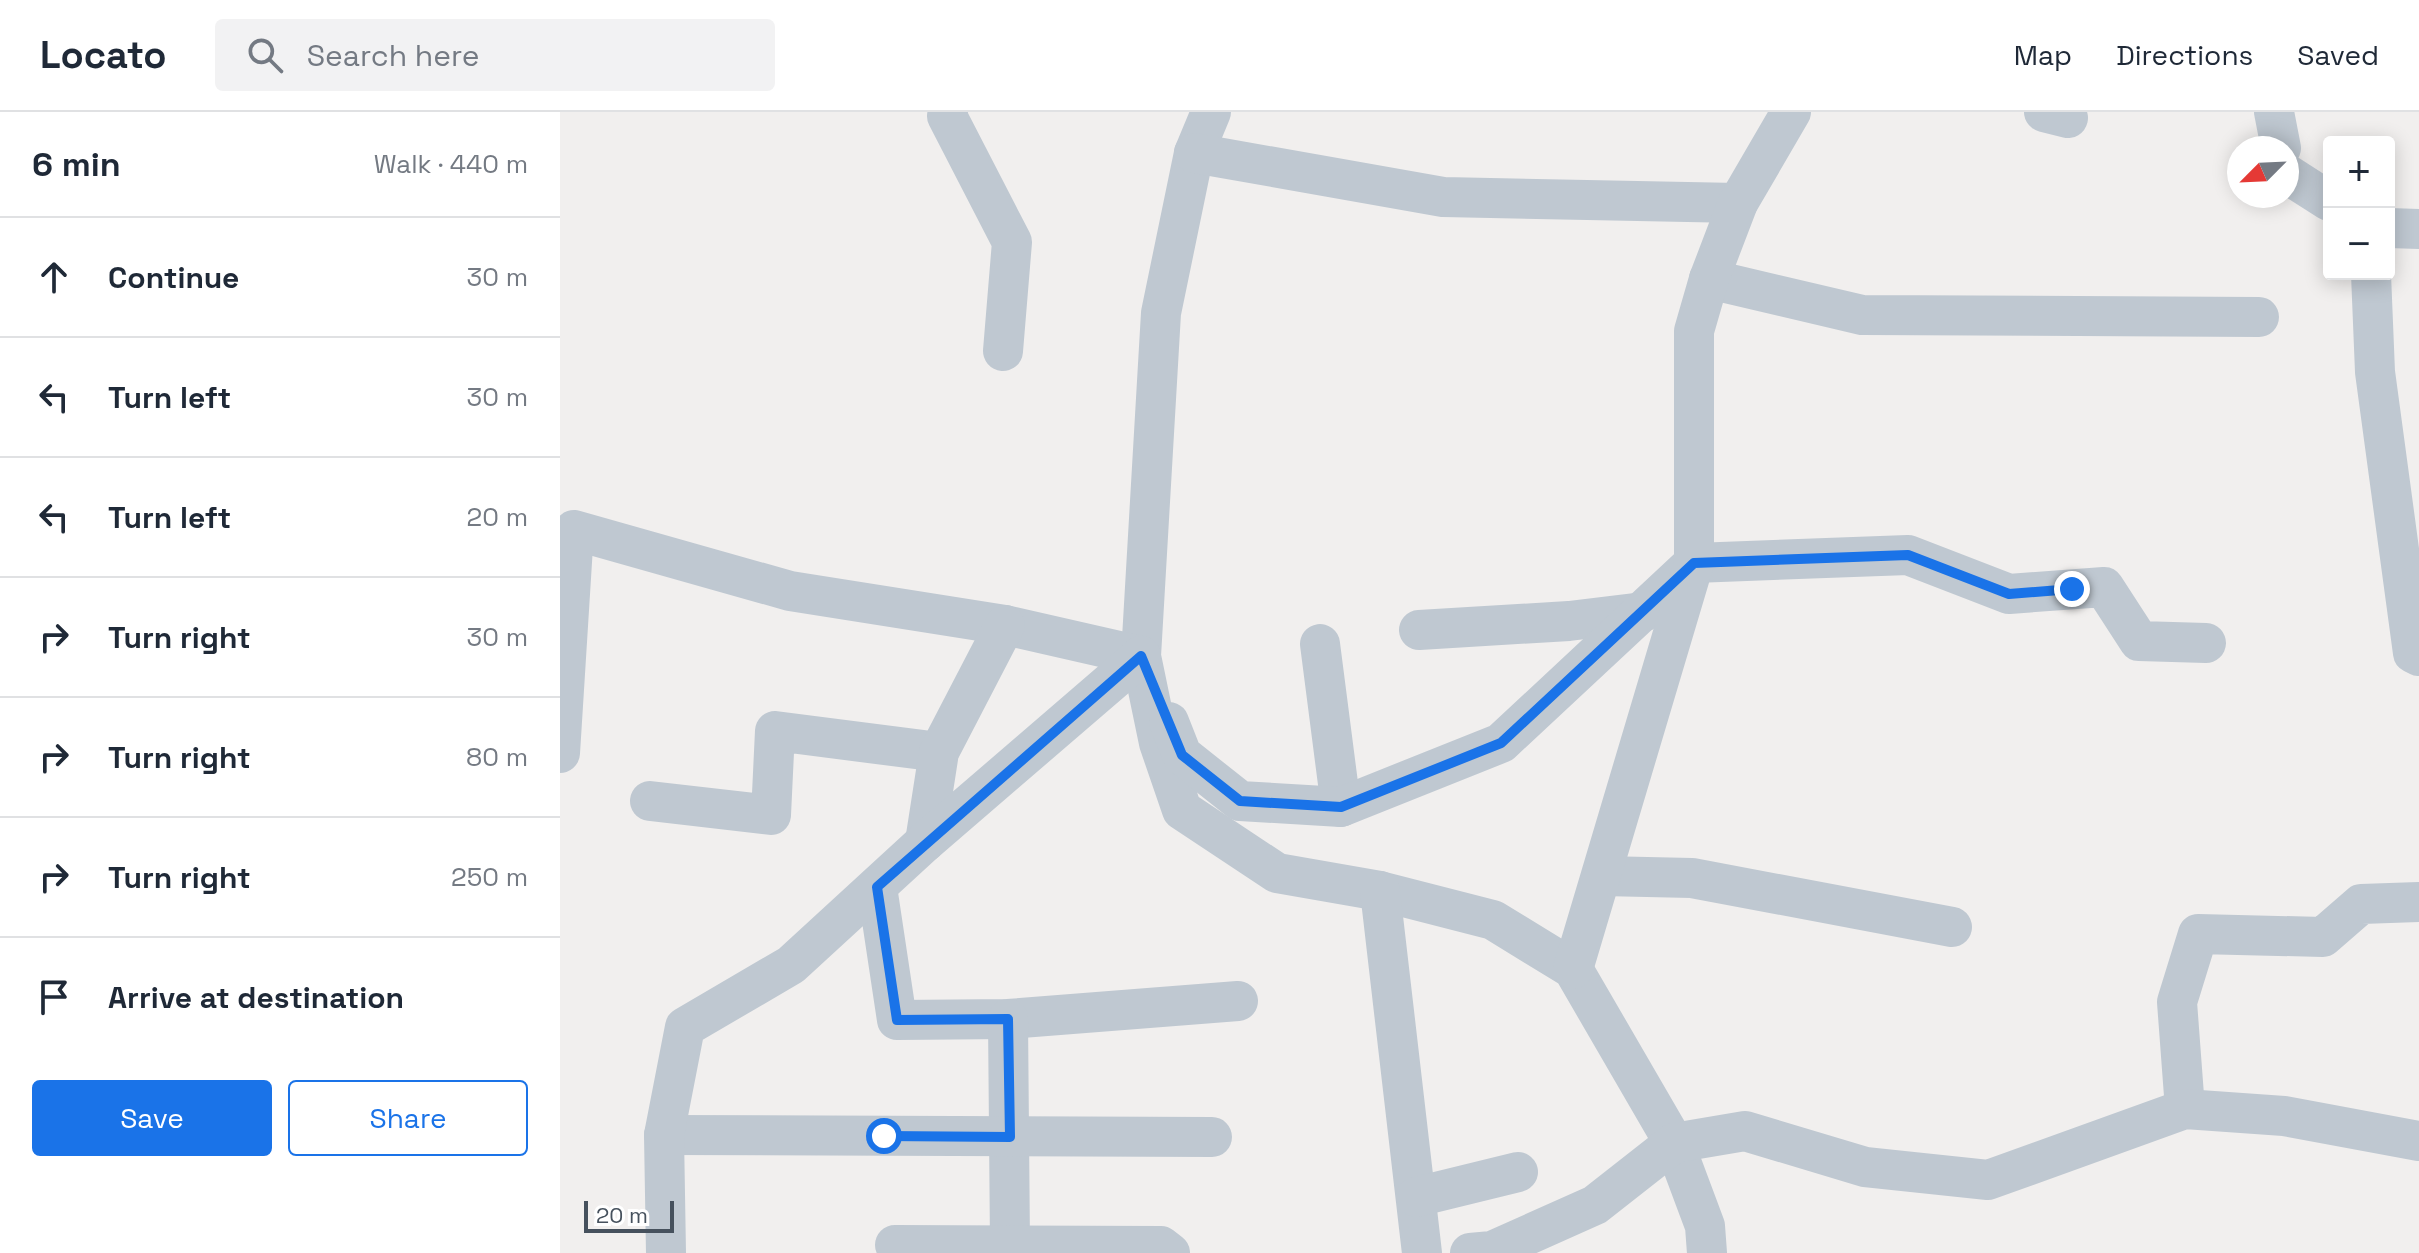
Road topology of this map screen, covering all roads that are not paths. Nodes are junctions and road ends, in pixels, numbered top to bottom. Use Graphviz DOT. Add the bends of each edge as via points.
graph roads {
  1 [pos="948,112"];
  2 [pos="1211,112"];
  3 [pos="1791,112"];
  4 [pos="2274,112"];
  5 [pos="2279,136"];
  6 [pos="1194,153"];
  7 [pos="2299,182"];
  8 [pos="2323,197"];
  9 [pos="1738,203"];
  10 [pos="2395,228"];
  11 [pos="2419,229"];
  12 [pos="1709,279"];
  13 [pos="2371,280"];
  14 [pos="2259,317"];
  15 [pos="1003,351"];
  16 [pos="2403,462"];
  17 [pos="1694,563"];
  18 [pos="1643,612"];
  19 [pos="1005,625"];
  20 [pos="1419,630"];
  21 [pos="2206,643"];
  22 [pos="1320,644"];
  23 [pos="1141,656"];
  24 [pos="2419,656"];
  25 [pos="939,752"];
  26 [pos="560,753"];
  27 [pos="650,801"];
  28 [pos="1341,807"];
  29 [pos="925,842"];
  30 [pos="1602,876"];
  31 [pos="877,887"];
  32 [pos="1380,891"];
  33 [pos="2419,902"];
  34 [pos="1952,927"];
  35 [pos="1573,969"];
  36 [pos="1238,1001"];
  37 [pos="1008,1019"];
  38 [pos="2185,1109"];
  39 [pos="664,1135"];
  40 [pos="1010,1137"];
  41 [pos="1212,1137"];
  42 [pos="2419,1141"];
  43 [pos="1674,1143"];
  44 [pos="1518,1172"];
  45 [pos="1416,1197"];
  46 [pos="895,1245"];
  47 [pos="1010,1245"];
  48 [pos="666,1253"];
  49 [pos="1170,1253"];
  50 [pos="1422,1253"];
  51 [pos="1470,1253"];
  52 [pos="1707,1253"];
  1 -- 15 [label="street" via="1012,242"];
  2 -- 6 [label="street"];
  3 -- 9 [label="street"];
  4 -- 5 [label="street"];
  6 -- 9 [label="street" via="1443,197"];
  6 -- 23 [label="street" via="1161,313"];
  7 -- 8 [label="street"];
  9 -- 12 [label="street"];
  10 -- 11 [label="street"];
  12 -- 14 [label="street" via="1862,315"];
  12 -- 17 [label="street" via="1694,331"];
  13 -- 16 [label="street" via="2375,372"];
  16 -- 24 [label="street" via="2413,653"];
  17 -- 18 [label="street"];
  17 -- 21 [label="street" via="1908,555 2009,594 2104,587 2139,641"];
  17 -- 30 [label="street"];
  18 -- 20 [label="street"];
  18 -- 28 [label="street" via="1501,743"];
  19 -- 23 [label="street"];
  19 -- 25 [label="street"];
  19 -- 26 [label="street" via="790,591 574,530"];
  22 -- 28 [label="street"];
  23 -- 28 [label="street" via="1182,755 1240,801"];
  23 -- 29 [label="street"];
  23 -- 32 [label="street" via="1159,743 1182,810 1277,873"];
  25 -- 27 [label="street" via="775,731 771,815"];
  25 -- 29 [label="street"];
  29 -- 31 [label="street"];
  30 -- 34 [label="street" via="1692,878"];
  30 -- 35 [label="street"];
  31 -- 37 [label="street" via="897,1020"];
  31 -- 39 [label="street" via="791,965 685,1027"];
  32 -- 35 [label="street" via="1493,920"];
  32 -- 45 [label="street"];
  33 -- 38 [label="street" via="2361,904 2323,937 2198,934 2177,1002"];
  35 -- 43 [label="street"];
  36 -- 37 [label="street"];
  37 -- 40 [label="street"];
  38 -- 42 [label="street" via="2284,1116"];
  38 -- 43 [label="street" via="1988,1180 1865,1167 1745,1131"];
  39 -- 40 [label="street"];
  39 -- 48 [label="street"];
  40 -- 41 [label="street"];
  40 -- 47 [label="street"];
  43 -- 51 [label="street" via="1595,1205 1492,1251"];
  43 -- 52 [label="street" via="1705,1226"];
  44 -- 45 [label="street"];
  45 -- 50 [label="street"];
  46 -- 47 [label="street"];
  47 -- 49 [label="street" via="1161,1246"];
}
